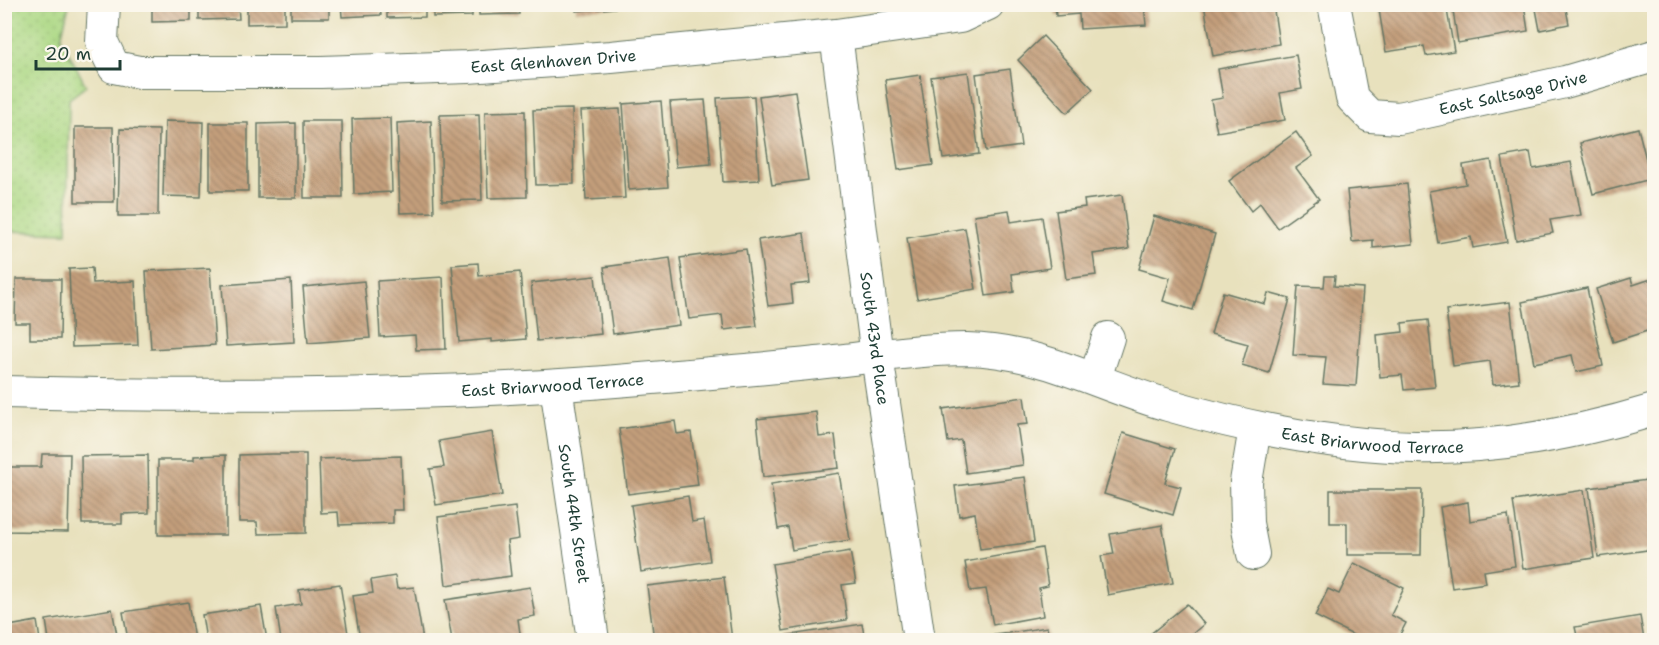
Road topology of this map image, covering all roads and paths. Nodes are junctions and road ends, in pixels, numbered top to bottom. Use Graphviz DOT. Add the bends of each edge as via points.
graph roads {
  1 [pos="104,4"];
  2 [pos="988,4"];
  3 [pos="1334,4"];
  4 [pos="836,35"];
  5 [pos="1654,56"];
  6 [pos="1108,338"];
  7 [pos="877,356"];
  8 [pos="1095,378"];
  9 [pos="556,386"];
  10 [pos="4,392"];
  11 [pos="1654,410"];
  12 [pos="1255,428"];
  13 [pos="1253,554"];
  14 [pos="593,640"];
  15 [pos="919,640"];
  1 -- 4 [label="street, East Glenhaven Drive" via="102,42 114,67 139,72 468,67"];
  2 -- 4 [label="street, East Glenhaven Drive" via="960,17"];
  3 -- 5 [label="street, East Saltsage Drive" via="1352,98 1370,116 1399,118 1565,82"];
  4 -- 7 [label="street, South 43rd Place"];
  6 -- 8 [label="street"];
  7 -- 8 [label="street, East Briarwood Terrace" via="967,349 1012,353"];
  7 -- 9 [label="street, East Briarwood Terrace"];
  7 -- 15 [label="street, South 43rd Place"];
  8 -- 12 [label="street, East Briarwood Terrace" via="1164,404"];
  9 -- 10 [label="street, East Briarwood Terrace" via="210,396"];
  9 -- 14 [label="street, South 44th Street"];
  11 -- 12 [label="street, East Briarwood Terrace" via="1609,424 1550,435 1417,447"];
  12 -- 13 [label="street" via="1246,482"];
}
